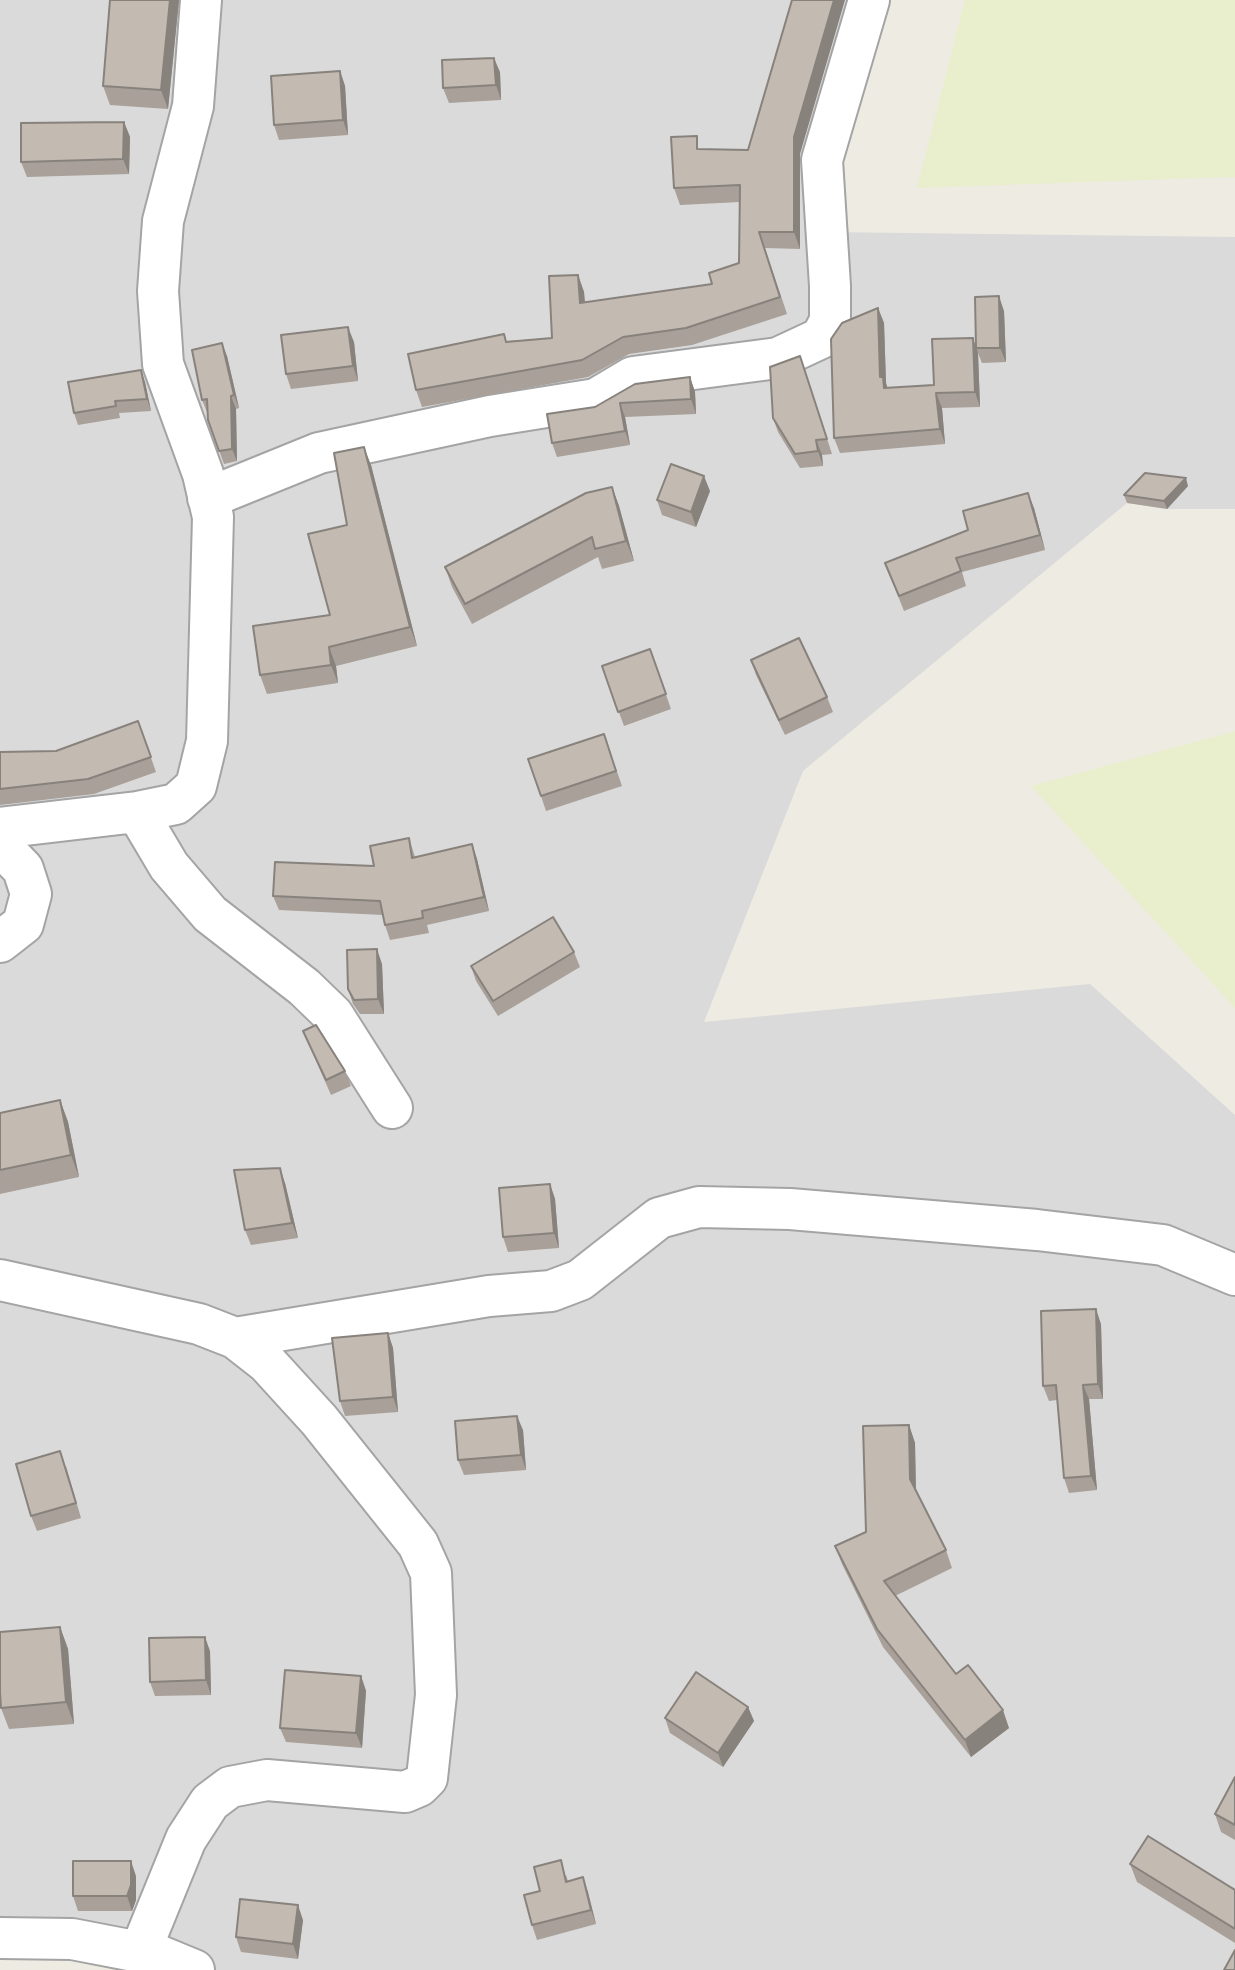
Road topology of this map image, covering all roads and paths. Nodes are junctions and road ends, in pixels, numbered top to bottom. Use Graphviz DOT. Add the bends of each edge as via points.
graph roads {
  1 [pos="201,0"];
  2 [pos="869,0"];
  3 [pos="208,498"];
  4 [pos="137,812"];
  5 [pos="0,828"];
  6 [pos="0,845"];
  7 [pos="0,942"];
  8 [pos="392,1108"];
  9 [pos="1235,1275"];
  10 [pos="0,1280"];
  11 [pos="235,1338"];
  12 [pos="0,1938"];
  13 [pos="140,1952"];
  14 [pos="194,1970"];
  1 -- 3 [label="street" via="193,106 163,221 158,291 163,364"];
  2 -- 3 [label="street" via="822,160 830,321 821,338 778,358 633,377 596,399 319,453"];
  3 -- 4 [label="street" via="214,577 207,741 196,786 176,804"];
  4 -- 5 [label="street"];
  4 -- 8 [label="street" via="169,866 210,914 333,1015"];
  6 -- 7 [label="street" via="23,869 31,894 23,924"];
  9 -- 11 [label="street" via="1163,1245 790,1209 699,1207 659,1218 580,1280 551,1291 489,1296"];
  10 -- 11 [label="street" via="199,1324"];
  11 -- 13 [label="street" via="267,1363 319,1420 418,1544 431,1573 436,1695 427,1778 405,1792 267,1780 230,1787 210,1802 186,1839"];
  12 -- 13 [label="street" via="72,1939"];
  13 -- 14 [label="street"];
}
